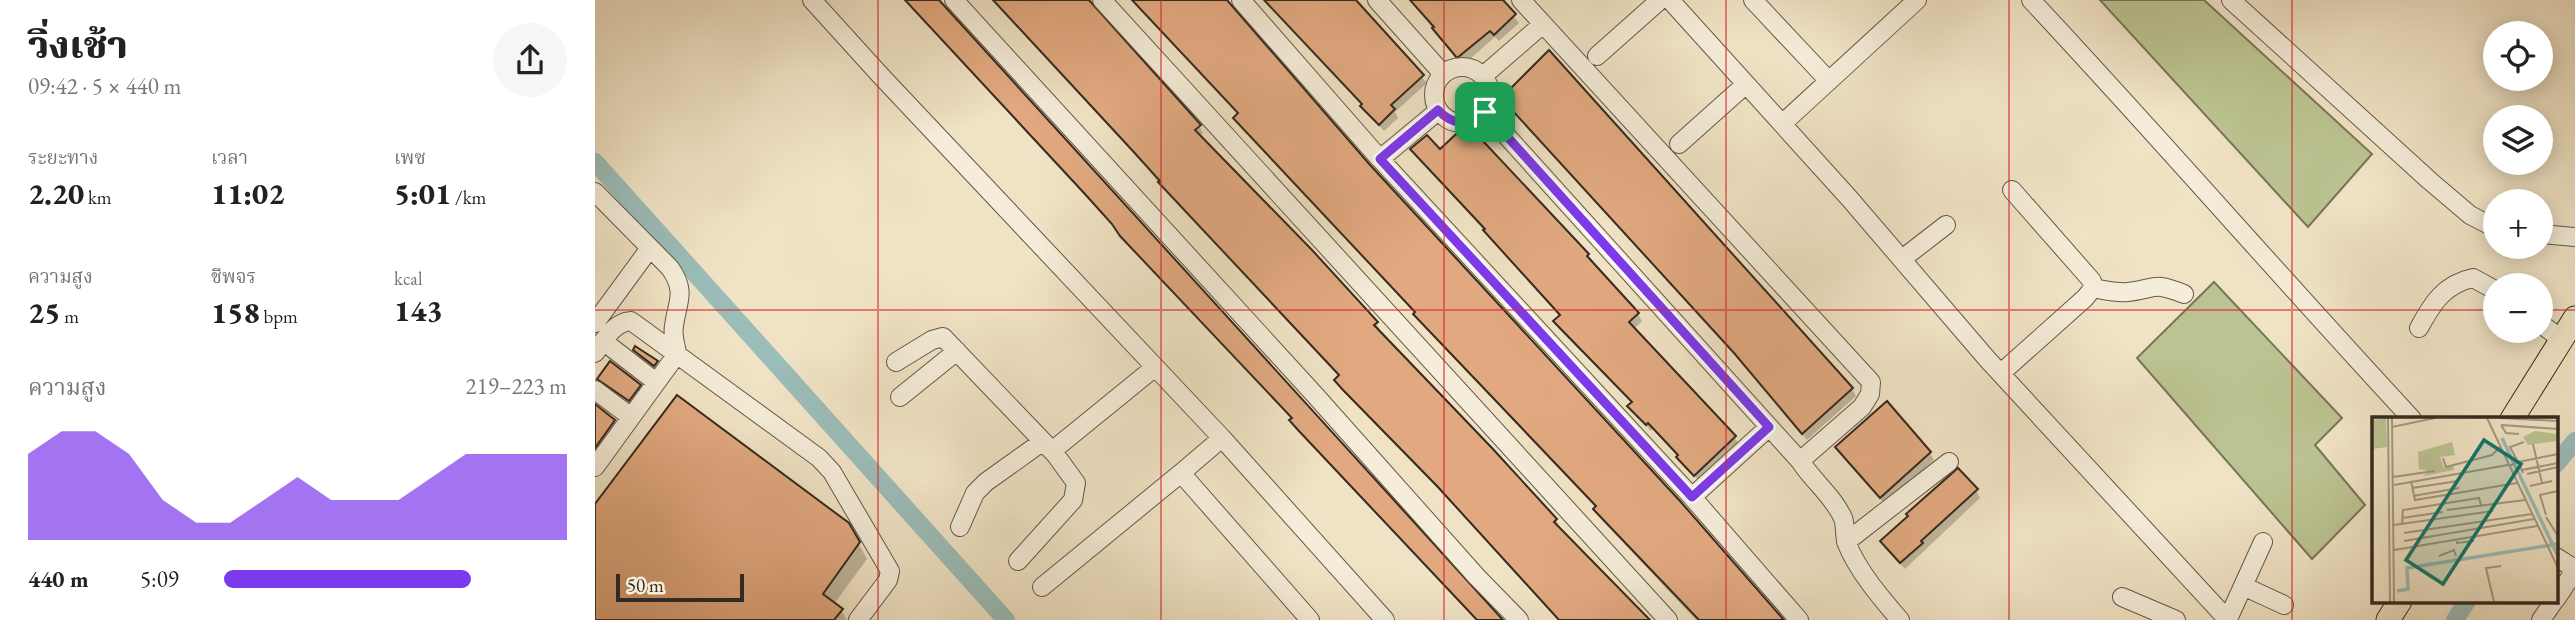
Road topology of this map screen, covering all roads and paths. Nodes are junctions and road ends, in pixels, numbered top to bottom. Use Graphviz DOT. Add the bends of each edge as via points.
graph roads {
  1 [pos="812,0"];
  2 [pos="954,0"];
  3 [pos="1103,0"];
  4 [pos="1241,0"];
  5 [pos="1377,0"];
  6 [pos="1521,0"];
  7 [pos="1660,0"];
  8 [pos="1670,0"];
  9 [pos="1753,0"];
  10 [pos="1917,0"];
  11 [pos="2031,0"];
  12 [pos="2231,0"];
  13 [pos="1896,7"];
  14 [pos="1543,24"];
  15 [pos="1597,56"];
  16 [pos="1443,74"];
  17 [pos="1483,76"];
  18 [pos="1829,81"];
  19 [pos="1745,85"];
  20 [pos="1438,110"];
  21 [pos="1485,112"];
  22 [pos="1781,124"];
  23 [pos="1679,144"];
  24 [pos="1380,159"];
  25 [pos="2012,190"];
  26 [pos="595,192"];
  27 [pos="2483,222"];
  28 [pos="1947,225"];
  29 [pos="2553,235"];
  30 [pos="2575,237"];
  31 [pos="650,248"];
  32 [pos="1902,259"];
  33 [pos="2483,283"];
  34 [pos="2093,288"];
  35 [pos="2184,294"];
  36 [pos="2575,318"];
  37 [pos="595,323"];
  38 [pos="2419,328"];
  39 [pos="2553,334"];
  40 [pos="2561,340"];
  41 [pos="599,347"];
  42 [pos="957,351"];
  43 [pos="677,354"];
  44 [pos="897,362"];
  45 [pos="1154,368"];
  46 [pos="2001,373"];
  47 [pos="656,382"];
  48 [pos="595,390"];
  49 [pos="900,397"];
  50 [pos="631,417"];
  51 [pos="2410,417"];
  52 [pos="2513,417"];
  53 [pos="1769,427"];
  54 [pos="1222,438"];
  55 [pos="601,445"];
  56 [pos="1047,446"];
  57 [pos="1800,461"];
  58 [pos="1949,462"];
  59 [pos="595,467"];
  60 [pos="1181,474"];
  61 [pos="1692,497"];
  62 [pos="960,527"];
  63 [pos="1846,542"];
  64 [pos="2263,542"];
  65 [pos="2557,557"];
  66 [pos="1018,561"];
  67 [pos="2575,570"];
  68 [pos="2243,586"];
  69 [pos="1042,587"];
  70 [pos="2122,597"];
  71 [pos="2557,597"];
  72 [pos="2399,602"];
  73 [pos="2554,602"];
  74 [pos="2284,605"];
  75 [pos="858,620"];
  76 [pos="1310,620"];
  77 [pos="1385,620"];
  78 [pos="1519,620"];
  79 [pos="1668,620"];
  80 [pos="1800,620"];
  81 [pos="1900,620"];
  82 [pos="2176,620"];
  83 [pos="2228,620"];
  84 [pos="2388,620"];
  85 [pos="2541,620"];
  1 -- 45 [label="street"];
  2 -- 78 [label="street"];
  3 -- 79 [label="street"];
  4 -- 24 [label="street"];
  5 -- 16 [label="street"];
  6 -- 14 [label="street"];
  7 -- 15 [label="street"];
  8 -- 19 [label="street"];
  9 -- 18 [label="street"];
  10 -- 13 [label="street"];
  11 -- 51 [label="street"];
  12 -- 27 [label="street" via="2430,181"];
  13 -- 18 [label="street"];
  14 -- 17 [label="street"];
  14 -- 57 [label="street" via="1871,382 1871,394 1862,407"];
  16 -- 17 [label="street" via="1463,67"];
  16 -- 20 [label="street" via="1434,92"];
  17 -- 21 [label="street" via="1490,93"];
  18 -- 22 [label="street"];
  19 -- 22 [label="street"];
  19 -- 23 [label="street"];
  20 -- 21 [label="street" via="1456,123 1467,123"];
  20 -- 24 [label="street"];
  21 -- 53 [label="street"];
  22 -- 32 [label="street"];
  24 -- 61 [label="street"];
  25 -- 34 [label="street" via="2092,281"];
  26 -- 31 [label="street"];
  28 -- 32 [label="street"];
  29 -- 30 [label="street"];
  31 -- 37 [label="street"];
  31 -- 43 [label="street" via="670,268 681,291 673,327"];
  32 -- 46 [label="street"];
  33 -- 38 [label="street" via="2473,278 2454,284 2432,304"];
  34 -- 35 [label="street" via="2128,292 2163,286"];
  34 -- 46 [label="street"];
  36 -- 40 [label="main road"];
  39 -- 40 [label="street"];
  40 -- 52 [label="main road"];
  41 -- 43 [label="street" via="616,327 628,321"];
  41 -- 47 [label="street"];
  42 -- 44 [label="street" via="943,337"];
  42 -- 49 [label="street"];
  42 -- 56 [label="street"];
  43 -- 47 [label="street"];
  43 -- 75 [label="street" via="810,450 832,472 890,571"];
  45 -- 54 [label="street"];
  45 -- 56 [label="street"];
  46 -- 83 [label="street"];
  47 -- 50 [label="street"];
  48 -- 50 [label="street"];
  50 -- 55 [label="street"];
  53 -- 57 [label="street"];
  53 -- 61 [label="street"];
  54 -- 60 [label="street"];
  54 -- 77 [label="street"];
  55 -- 59 [label="street"];
  56 -- 62 [label="street" via="986,482 975,493"];
  56 -- 66 [label="street" via="1076,482 1073,500"];
  57 -- 63 [label="street" via="1844,520"];
  58 -- 63 [label="street"];
  60 -- 69 [label="street"];
  60 -- 76 [label="street"];
  61 -- 80 [label="street"];
  63 -- 81 [label="street"];
  64 -- 68 [label="street"];
  65 -- 67 [label="street"];
  67 -- 71 [label="street"];
  68 -- 74 [label="street"];
  68 -- 83 [label="street"];
  70 -- 82 [label="street"];
  72 -- 84 [label="main road"];
  73 -- 85 [label="street"];
}
